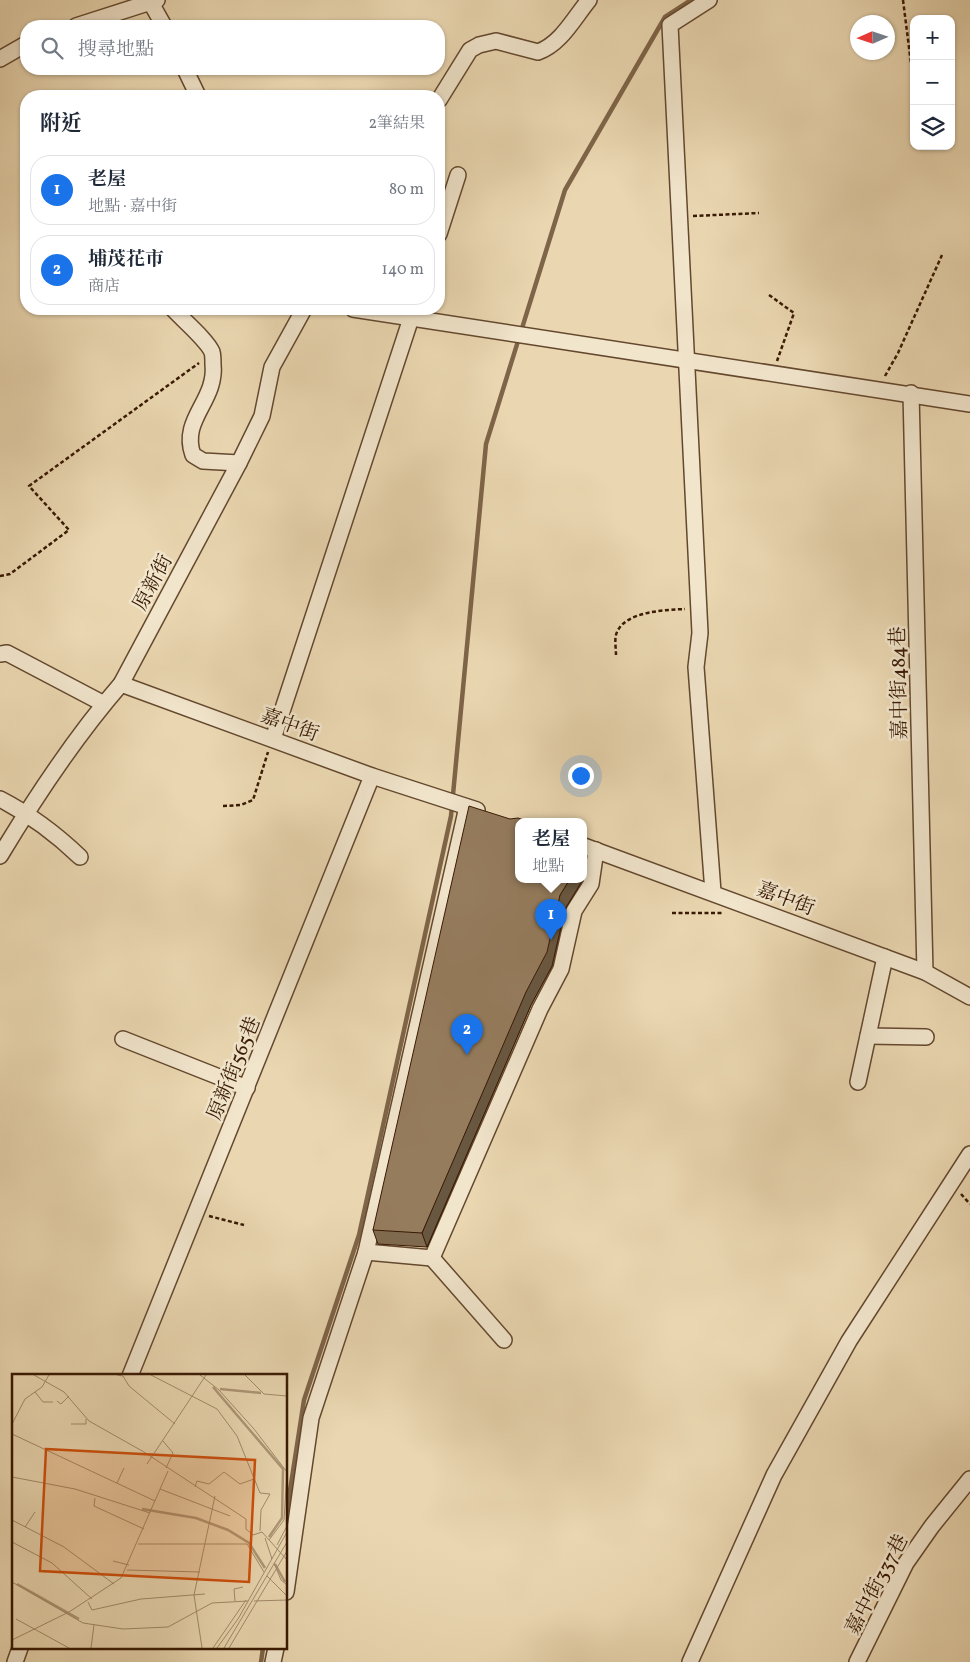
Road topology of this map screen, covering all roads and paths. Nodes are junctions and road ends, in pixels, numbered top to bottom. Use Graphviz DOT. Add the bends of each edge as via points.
graph roads {
  1 [pos="588,0"];
  2 [pos="709,0"];
  3 [pos="903,0"];
  4 [pos="154,2"];
  5 [pos="96,20"];
  6 [pos="162,20"];
  7 [pos="20,47"];
  8 [pos="0,59"];
  9 [pos="910,60"];
  10 [pos="188,75"];
  11 [pos="195,90"];
  12 [pos="445,90"];
  13 [pos="458,175"];
  14 [pos="759,213"];
  15 [pos="445,215"];
  16 [pos="680,217"];
  17 [pos="942,255"];
  18 [pos="769,295"];
  19 [pos="178,315"];
  20 [pos="301,315"];
  21 [pos="411,315"];
  22 [pos="423,315"];
  23 [pos="212,352"];
  24 [pos="688,362"];
  25 [pos="772,374"];
  26 [pos="878,389"];
  27 [pos="911,393"];
  28 [pos="970,404"];
  29 [pos="239,463"];
  30 [pos="0,576"];
  31 [pos="699,608"];
  32 [pos="0,654"];
  33 [pos="616,655"];
  34 [pos="121,684"];
  35 [pos="104,704"];
  36 [pos="273,739"];
  37 [pos="372,776"];
  38 [pos="0,798"];
  39 [pos="458,804"];
  40 [pos="223,806"];
  41 [pos="26,812"];
  42 [pos="494,816"];
  43 [pos="590,848"];
  44 [pos="0,856"];
  45 [pos="80,857"];
  46 [pos="713,892"];
  47 [pos="672,913"];
  48 [pos="726,913"];
  49 [pos="885,957"];
  50 [pos="925,972"];
  51 [pos="970,997"];
  52 [pos="868,1036"];
  53 [pos="926,1037"];
  54 [pos="124,1039"];
  55 [pos="858,1082"];
  56 [pos="247,1088"];
  57 [pos="970,1154"];
  58 [pos="196,1213"];
  59 [pos="244,1225"];
  60 [pos="366,1252"];
  61 [pos="432,1258"];
  62 [pos="504,1340"];
  63 [pos="131,1374"];
  64 [pos="970,1479"];
  65 [pos="288,1578"];
  66 [pos="19,1650"];
  67 [pos="15,1662"];
  68 [pos="690,1662"];
  69 [pos="857,1662"];
  1 -- 12 [label="street" via="553,46 544,50 538,52 496,41 470,50"];
  2 -- 16 [label="street" via="670,26"];
  3 -- 9 [label="path"];
  4 -- 5 [label="street"];
  4 -- 6 [label="street"];
  7 -- 8 [label="street"];
  10 -- 11 [label="street"];
  13 -- 15 [label="street"];
  14 -- 16 [label="path"];
  16 -- 24 [label="street"];
  17 -- 26 [label="path" via="898,353"];
  18 -- 25 [label="path" via="794,313"];
  19 -- 23 [label="street"];
  20 -- 29 [label="street, 原新街" via="272,367 262,416"];
  21 -- 36 [label="street"];
  22 -- 24 [label="street"];
  23 -- 29 [label="street" via="214,373 211,391 191,426 188,442 193,455 203,461"];
  23 -- 30 [label="path" via="185,375 29,486 69,530 10,574"];
  24 -- 25 [label="street"];
  24 -- 31 [label="street"];
  25 -- 26 [label="street"];
  26 -- 27 [label="street"];
  27 -- 28 [label="street"];
  27 -- 50 [label="street, 嘉中街484巷"];
  29 -- 34 [label="street, 原新街"];
  31 -- 33 [label="path" via="646,612 620,626 616,634"];
  31 -- 46 [label="street" via="696,667"];
  32 -- 35 [label="street" via="7,653"];
  34 -- 35 [label="street, 原新街"];
  34 -- 36 [label="street, 嘉中街"];
  35 -- 41 [label="street, 原新街"];
  36 -- 37 [label="street, 嘉中街"];
  36 -- 40 [label="path" via="253,800 241,805"];
  37 -- 39 [label="street, 嘉中街"];
  37 -- 56 [label="street, 原新街565巷"];
  38 -- 41 [label="street"];
  39 -- 42 [label="street, 嘉中街"];
  39 -- 60 [label="street"];
  41 -- 44 [label="street, 原新街"];
  41 -- 45 [label="street" via="54,831"];
  43 -- 46 [label="street, 嘉中街"];
  43 -- 61 [label="street" via="591,884 574,911 561,969 540,1009"];
  46 -- 49 [label="street, 嘉中街"];
  47 -- 48 [label="path"];
  49 -- 50 [label="street, 嘉中街"];
  49 -- 52 [label="street"];
  50 -- 51 [label="street, 嘉中街"];
  52 -- 53 [label="street"];
  52 -- 55 [label="street"];
  54 -- 56 [label="street"];
  56 -- 58 [label="street, 原新街565巷"];
  57 -- 68 [label="street" via="849,1341 774,1475"];
  58 -- 59 [label="path"];
  58 -- 63 [label="street, 原新街565巷"];
  60 -- 61 [label="street"];
  60 -- 65 [label="street" via="311,1418"];
  61 -- 62 [label="street"];
  64 -- 69 [label="street, 嘉中街337巷" via="906,1563"];
  66 -- 67 [label="street"];
}
